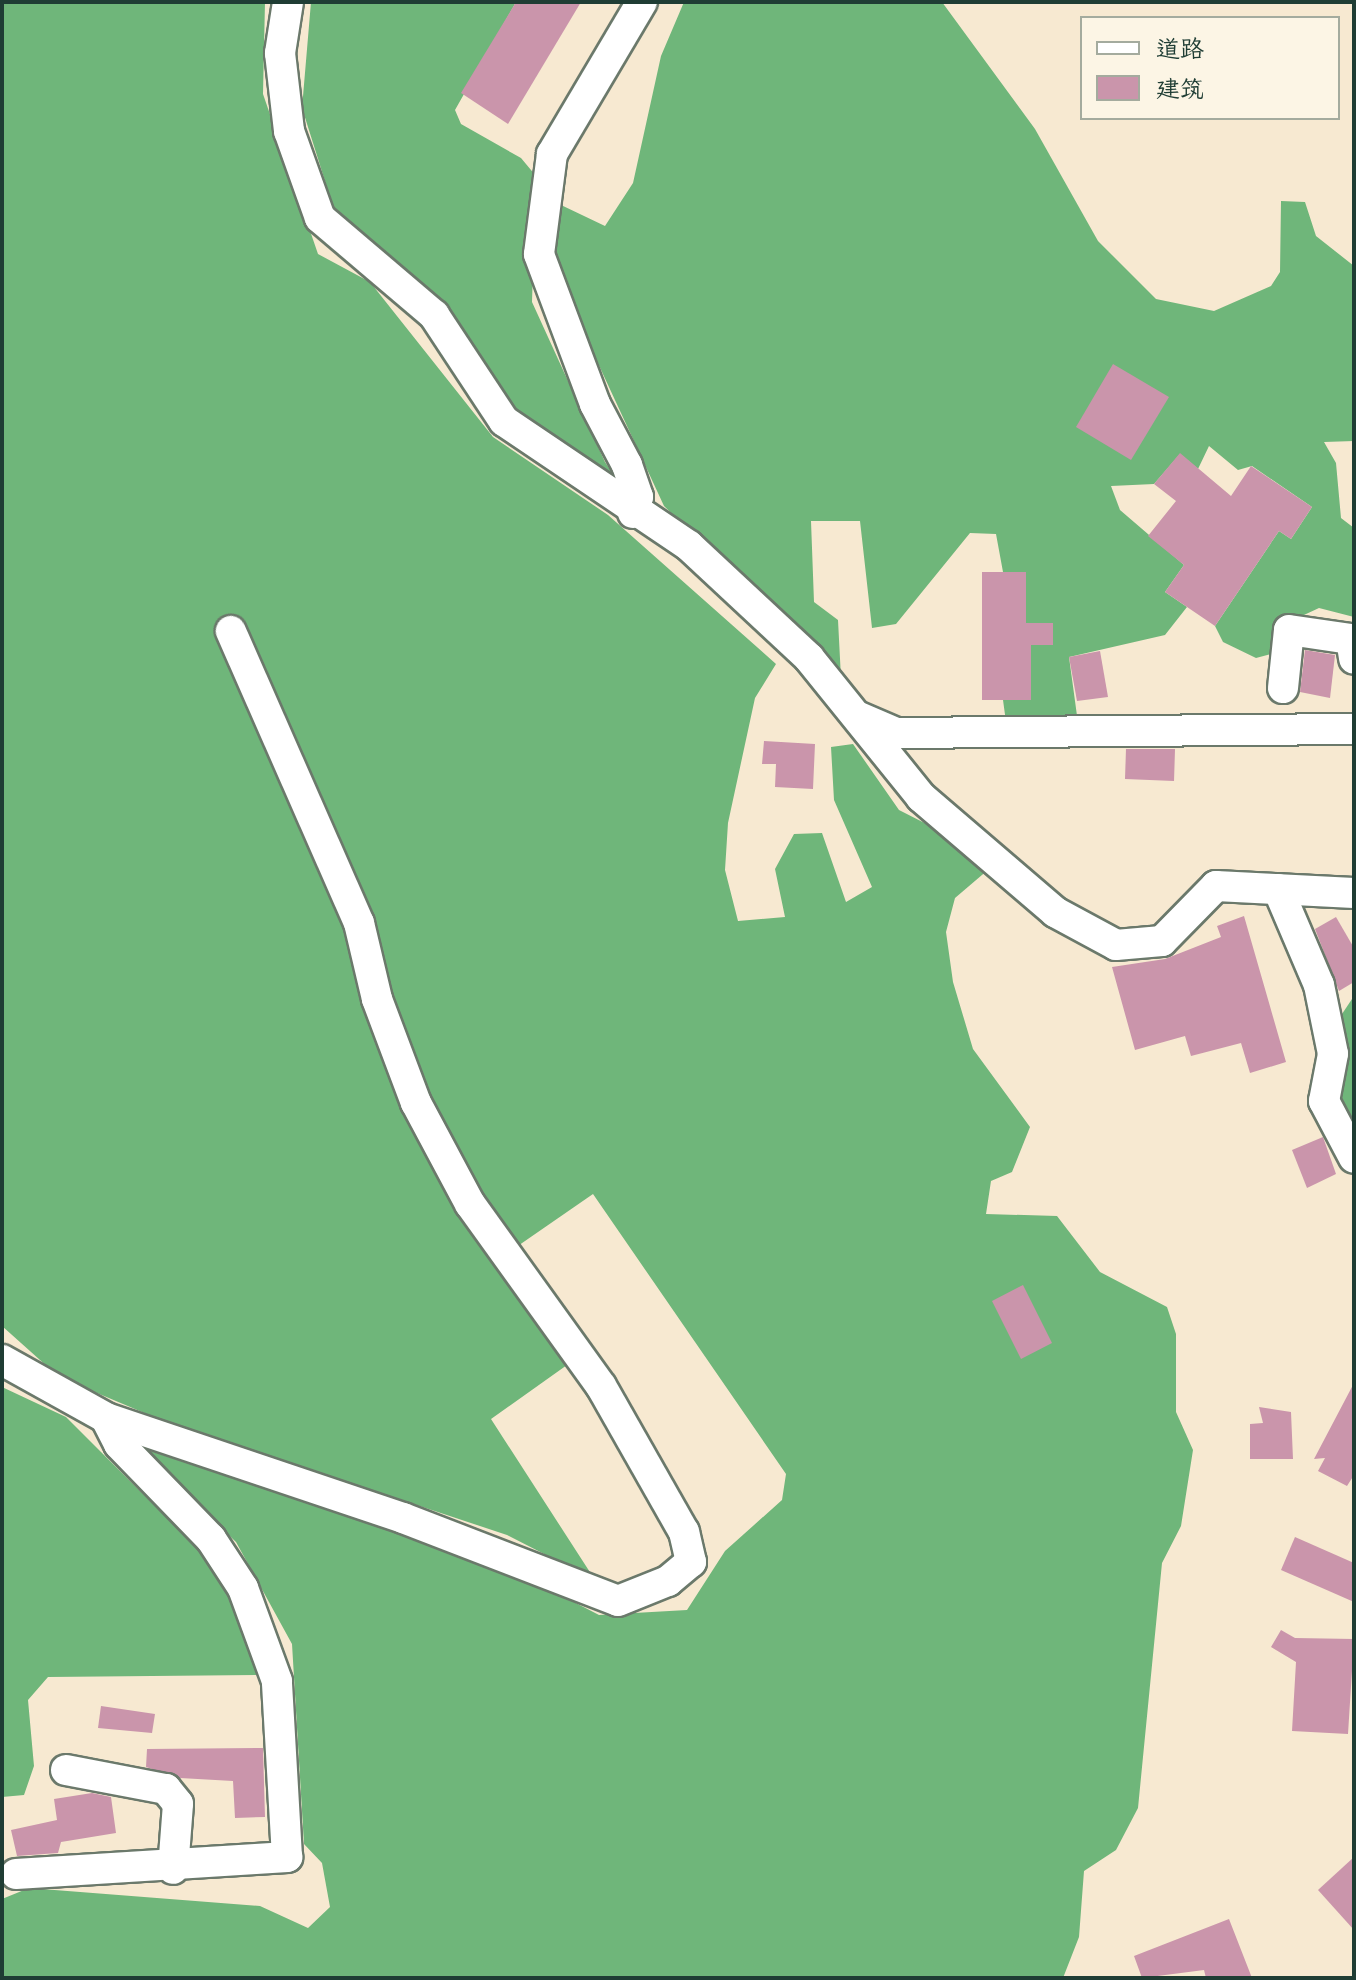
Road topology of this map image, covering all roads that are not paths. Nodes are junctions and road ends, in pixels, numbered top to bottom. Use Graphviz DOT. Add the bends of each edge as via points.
graph roads {
  1 [pos="288,2"];
  2 [pos="642,2"];
  3 [pos="633,513"];
  4 [pos="231,631"];
  5 [pos="1354,659"];
  6 [pos="1283,688"];
  7 [pos="854,715"];
  8 [pos="1354,729"];
  9 [pos="1278,889"];
  10 [pos="1354,893"];
  11 [pos="1354,1158"];
  12 [pos="2,1360"];
  13 [pos="106,1418"];
  14 [pos="66,1770"];
  15 [pos="173,1869"];
  16 [pos="16,1874"];
  1 -- 3 [label="street" via="280,53 289,131 320,218 434,315 504,421"];
  2 -- 3 [label="street" via="552,154 539,254 595,404 627,465 638,497"];
  3 -- 7 [label="street" via="689,546 809,658"];
  4 -- 13 [label="street" via="359,923 377,999 416,1103 470,1204 601,1386 684,1532 691,1562 668,1581 618,1601 403,1518"];
  5 -- 6 [label="street" via="1351,639 1289,630"];
  7 -- 8 [label="street" via="896,733"];
  7 -- 9 [label="street" via="921,797 1055,912 1116,945 1162,941 1216,886"];
  9 -- 10 [label="street"];
  9 -- 11 [label="street" via="1319,985 1333,1054 1324,1101"];
  12 -- 13 [label="street"];
  13 -- 15 [label="street" via="119,1444 211,1539 243,1588 277,1681 287,1857"];
  14 -- 15 [label="street" via="166,1789 178,1804"];
  15 -- 16 [label="street"];
}
